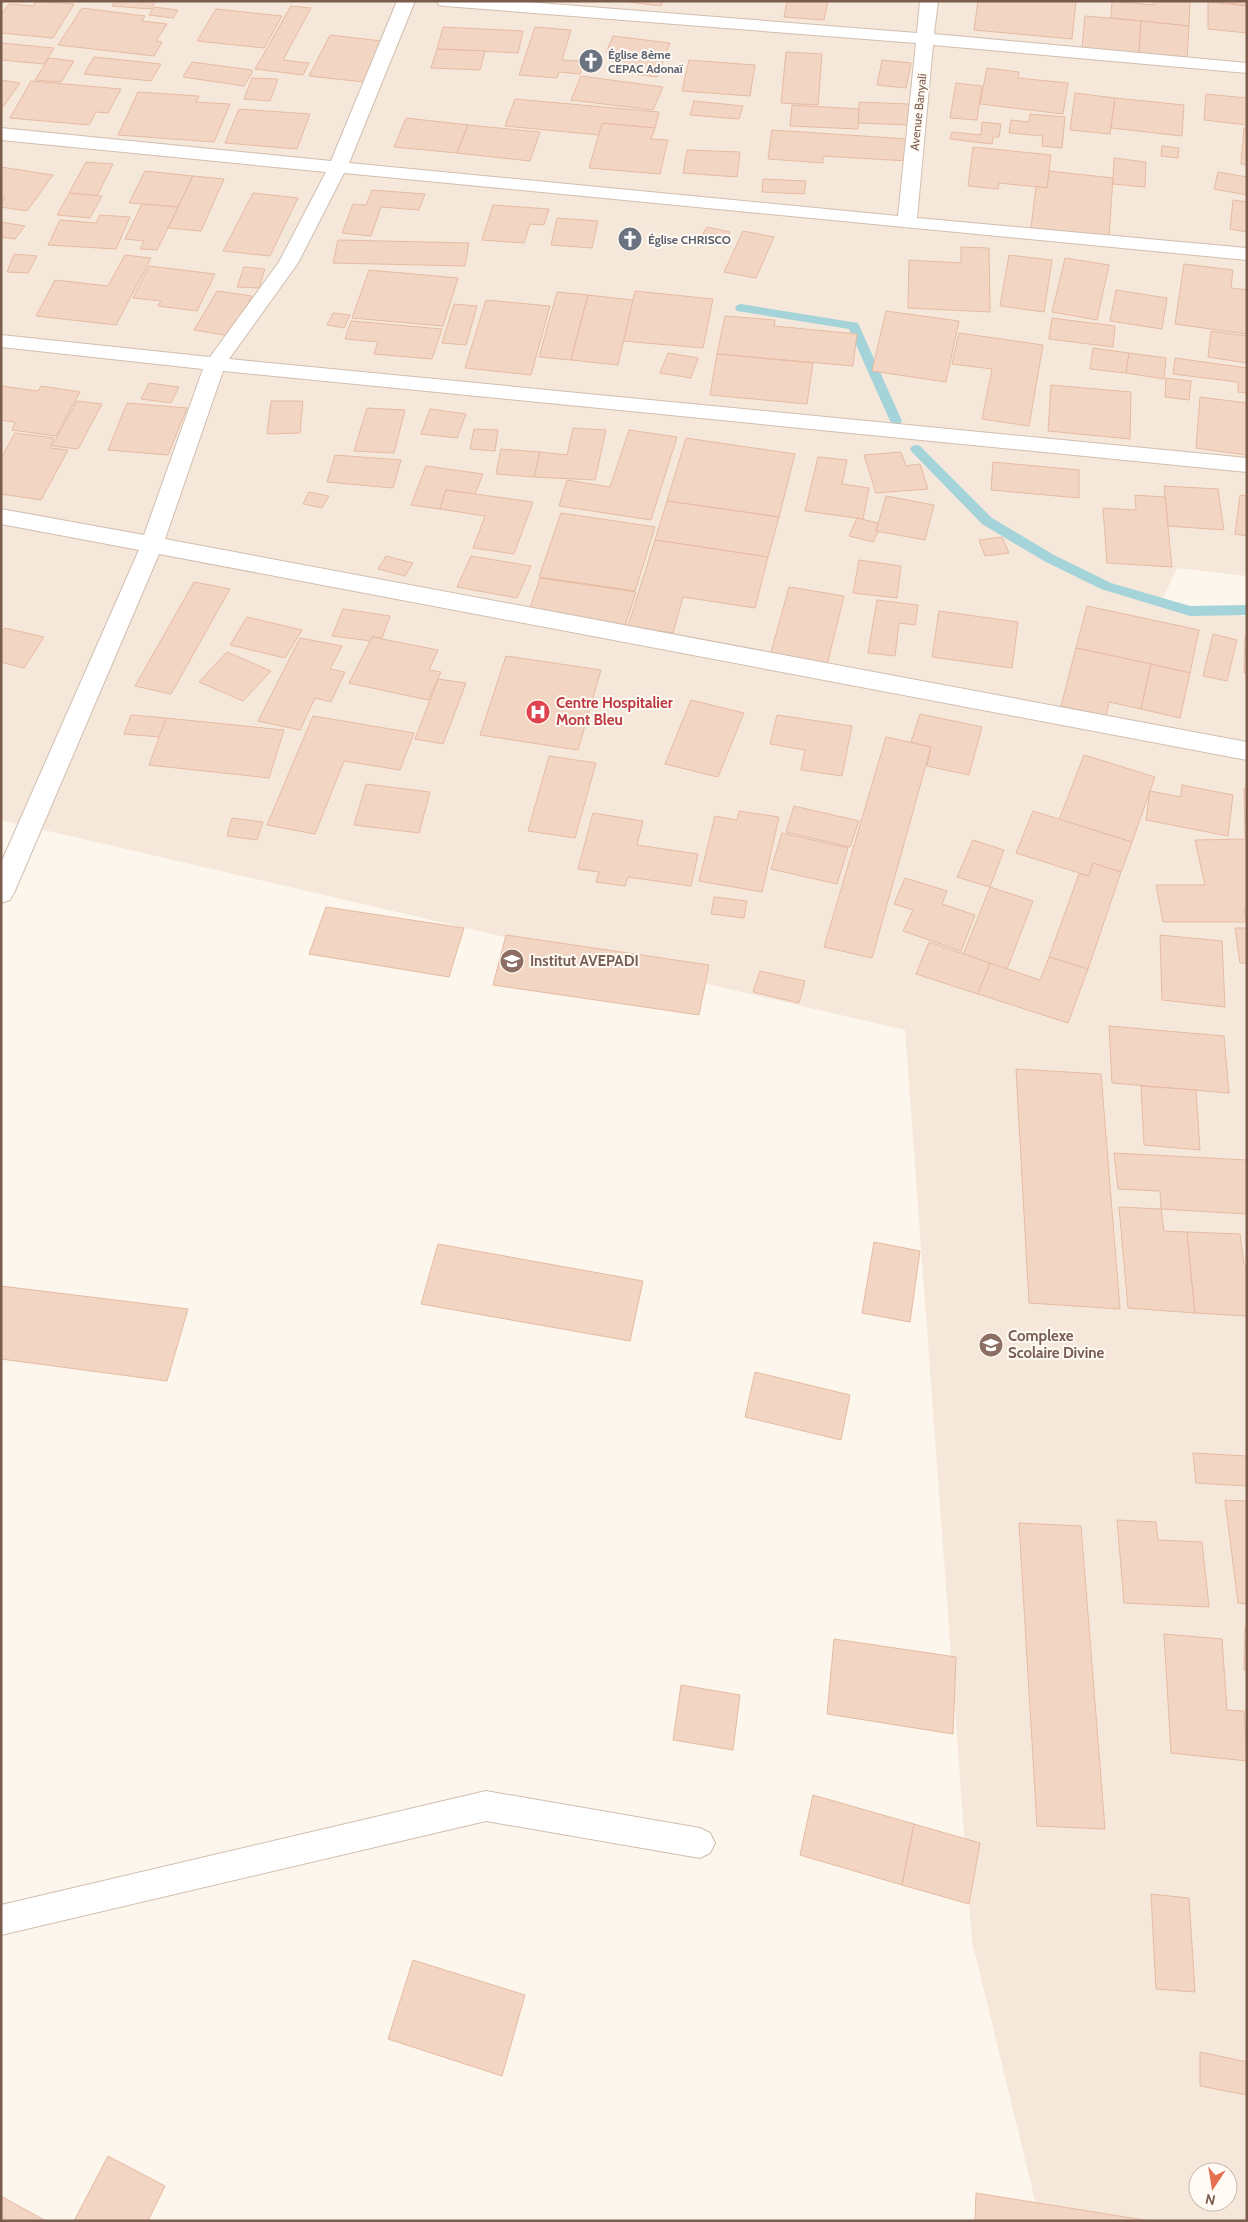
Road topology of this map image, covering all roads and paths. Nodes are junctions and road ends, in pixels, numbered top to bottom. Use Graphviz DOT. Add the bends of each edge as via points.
graph roads {
  1 [pos="406,1"];
  2 [pos="445,1"];
  3 [pos="929,1"];
  4 [pos="926,39"];
  5 [pos="1247,68"];
  6 [pos="1,134"];
  7 [pos="338,167"];
  8 [pos="907,223"];
  9 [pos="1247,254"];
  10 [pos="1,341"];
  11 [pos="215,364"];
  12 [pos="1247,465"];
  13 [pos="1,516"];
  14 [pos="152,545"];
  15 [pos="1247,751"];
  16 [pos="1,893"];
  17 [pos="700,1843"];
  18 [pos="1,1920"];
  1 -- 7 [label="street"];
  2 -- 4 [label="street"];
  3 -- 4 [label="street, Avenue Banyali"];
  4 -- 5 [label="street"];
  4 -- 8 [label="street, Avenue Banyali"];
  6 -- 7 [label="street"];
  7 -- 8 [label="street"];
  7 -- 11 [label="street" via="288,263"];
  8 -- 9 [label="street"];
  10 -- 11 [label="street"];
  11 -- 12 [label="street"];
  11 -- 14 [label="street"];
  13 -- 14 [label="street"];
  14 -- 15 [label="street"];
  14 -- 16 [label="street"];
  17 -- 18 [label="lane" via="486,1806"];
}
